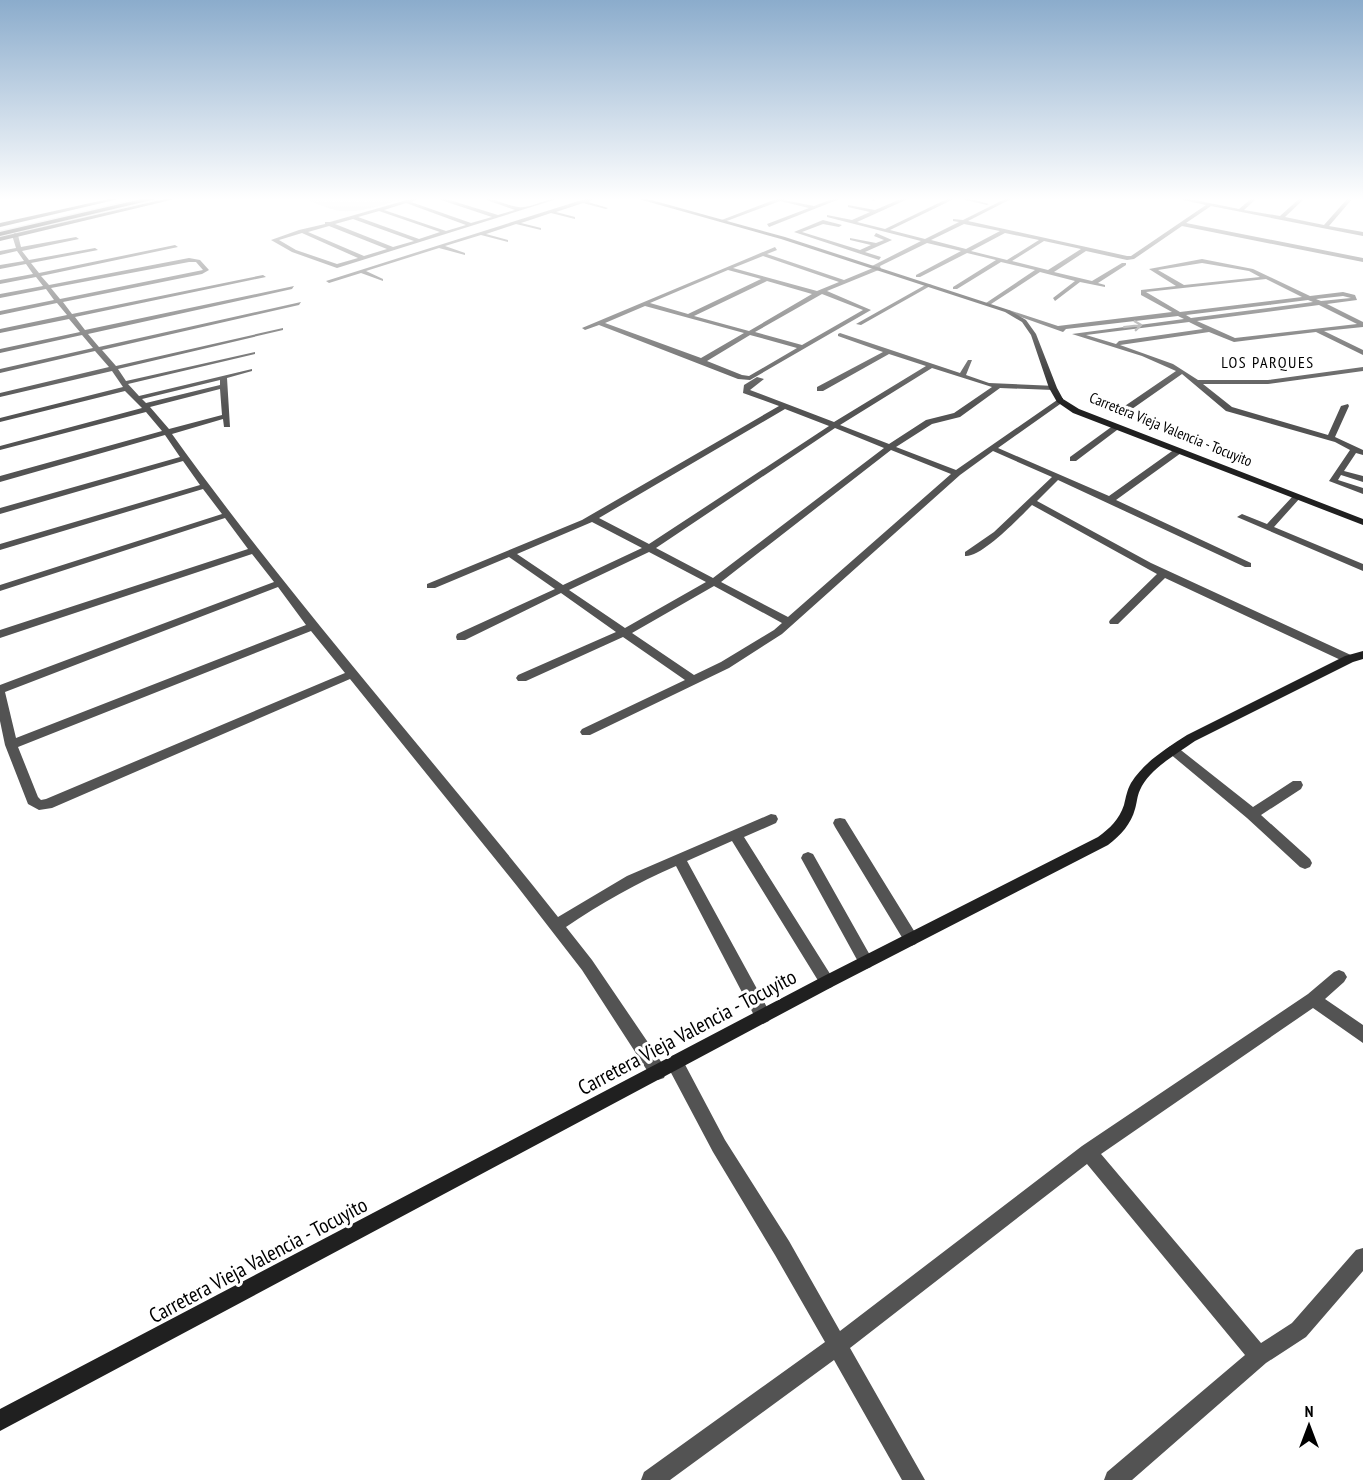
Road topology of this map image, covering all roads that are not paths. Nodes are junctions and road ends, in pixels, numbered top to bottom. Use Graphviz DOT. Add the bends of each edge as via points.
graph roads {
  1 [pos="31,267"];
  2 [pos="76,267"];
  3 [pos="152,267"];
  4 [pos="203,267"];
  5 [pos="374,267"];
  6 [pos="800,267"];
  7 [pos="877,267"];
  8 [pos="936,267"];
  9 [pos="993,267"];
  10 [pos="1028,267"];
  11 [pos="1057,267"];
  12 [pos="1119,267"];
  13 [pos="1164,267"];
  14 [pos="1235,267"];
  15 [pos="728,268"];
  16 [pos="1039,270"];
  17 [pos="361,271"];
  18 [pos="1049,272"];
  19 [pos="37,275"];
  20 [pos="918,276"];
  21 [pos="263,277"];
  22 [pos="1266,277"];
  23 [pos="766,279"];
  24 [pos="381,280"];
  25 [pos="1079,280"];
  26 [pos="329,281"];
  27 [pos="0,282"];
  28 [pos="843,282"];
  29 [pos="1094,284"];
  30 [pos="928,285"];
  31 [pos="1103,286"];
  32 [pos="47,287"];
  33 [pos="292,287"];
  34 [pos="1182,287"];
  35 [pos="955,288"];
  36 [pos="819,292"];
  37 [pos="0,296"];
  38 [pos="1306,298"];
  39 [pos="1054,299"];
  40 [pos="58,301"];
  41 [pos="299,303"];
  42 [pos="1318,303"];
  43 [pos="645,304"];
  44 [pos="988,304"];
  45 [pos="1007,311"];
  46 [pos="0,313"];
  47 [pos="1180,313"];
  48 [pos="70,316"];
  49 [pos="688,316"];
  50 [pos="1191,319"];
  51 [pos="599,323"];
  52 [pos="1363,324"];
  53 [pos="585,328"];
  54 [pos="1058,328"];
  55 [pos="281,329"];
  56 [pos="1210,330"];
  57 [pos="0,331"];
  58 [pos="1318,331"];
  59 [pos="752,332"];
  60 [pos="83,333"];
  61 [pos="1075,334"];
  62 [pos="840,335"];
  63 [pos="1119,343"];
  64 [pos="801,347"];
  65 [pos="97,349"];
  66 [pos="0,351"];
  67 [pos="889,351"];
  68 [pos="253,353"];
  69 [pos="1363,353"];
  70 [pos="702,361"];
  71 [pos="970,361"];
  72 [pos="932,366"];
  73 [pos="113,367"];
  74 [pos="1363,369"];
  75 [pos="250,370"];
  76 [pos="0,371"];
  77 [pos="1181,371"];
  78 [pos="223,376"];
  79 [pos="962,376"];
  80 [pos="1197,382"];
  81 [pos="126,386"];
  82 [pos="223,386"];
  83 [pos="997,387"];
  84 [pos="1053,387"];
  85 [pos="820,389"];
  86 [pos="0,394"];
  87 [pos="1060,400"];
  88 [pos="144,404"];
  89 [pos="785,406"];
  90 [pos="1345,406"];
  91 [pos="1119,414"];
  92 [pos="0,420"];
  93 [pos="835,425"];
  94 [pos="1117,428"];
  95 [pos="167,432"];
  96 [pos="1331,438"];
  97 [pos="890,447"];
  98 [pos="0,448"];
  99 [pos="992,448"];
  100 [pos="1178,451"];
  101 [pos="1359,451"];
  102 [pos="186,458"];
  103 [pos="1073,459"];
  104 [pos="1340,472"];
  105 [pos="957,473"];
  106 [pos="1057,477"];
  107 [pos="0,478"];
  108 [pos="1363,479"];
  109 [pos="205,486"];
  110 [pos="1363,492"];
  111 [pos="1296,498"];
  112 [pos="1110,500"];
  113 [pos="1031,501"];
  114 [pos="0,511"];
  115 [pos="227,515"];
  116 [pos="1242,517"];
  117 [pos="592,518"];
  118 [pos="1363,522"];
  119 [pos="1268,528"];
  120 [pos="0,548"];
  121 [pos="649,548"];
  122 [pos="254,550"];
  123 [pos="512,554"];
  124 [pos="968,554"];
  125 [pos="1248,565"];
  126 [pos="1363,568"];
  127 [pos="1164,573"];
  128 [pos="714,582"];
  129 [pos="280,583"];
  130 [pos="431,586"];
  131 [pos="0,588"];
  132 [pos="562,589"];
  133 [pos="789,621"];
  134 [pos="1114,621"];
  135 [pos="313,627"];
  136 [pos="625,632"];
  137 [pos="0,634"];
  138 [pos="461,637"];
  139 [pos="1356,657"];
  140 [pos="352,674"];
  141 [pos="522,678"];
  142 [pos="693,680"];
  143 [pos="0,691"];
  144 [pos="586,732"];
  145 [pos="11,745"];
  146 [pos="1173,750"];
  147 [pos="1297,785"];
  148 [pos="1252,814"];
  149 [pos="771,819"];
  150 [pos="840,823"];
  151 [pos="735,834"];
  152 [pos="808,858"];
  153 [pos="679,859"];
  154 [pos="1305,863"];
  155 [pos="556,926"];
  156 [pos="911,939"];
  157 [pos="866,962"];
  158 [pos="1339,977"];
  159 [pos="827,981"];
  160 [pos="1313,999"];
  161 [pos="763,1016"];
  162 [pos="1363,1035"];
  163 [pos="675,1063"];
  164 [pos="658,1072"];
  165 [pos="1089,1152"];
  166 [pos="1363,1257"];
  167 [pos="838,1345"];
  168 [pos="1259,1356"];
  169 [pos="0,1420"];
  170 [pos="652,1480"];
  171 [pos="914,1480"];
  172 [pos="1116,1480"];
  1 -- 19 [label="street"];
  2 -- 19 [label="street"];
  3 -- 32 [label="street"];
  4 -- 40 [label="street" via="206,270 202,272"];
  5 -- 17 [label="street"];
  6 -- 28 [label="street"];
  7 -- 28 [label="street"];
  7 -- 30 [label="street, Carretera Vieja Valencia - Tocuyito"];
  8 -- 20 [label="street"];
  9 -- 35 [label="street"];
  10 -- 16 [label="street"];
  11 -- 18 [label="street"];
  12 -- 29 [label="street"];
  13 -- 34 [label="street" via="1152,269"];
  14 -- 22 [label="street"];
  15 -- 23 [label="street"];
  15 -- 43 [label="street"];
  16 -- 18 [label="street"];
  16 -- 44 [label="street"];
  17 -- 24 [label="street"];
  17 -- 26 [label="street"];
  18 -- 25 [label="street"];
  19 -- 27 [label="street"];
  19 -- 32 [label="street"];
  21 -- 48 [label="street"];
  22 -- 34 [label="street"];
  22 -- 38 [label="street"];
  23 -- 36 [label="street"];
  23 -- 49 [label="street"];
  25 -- 29 [label="street"];
  25 -- 39 [label="street"];
  28 -- 36 [label="street"];
  29 -- 31 [label="street"];
  30 -- 44 [label="street, Carretera Vieja Valencia - Tocuyito"];
  30 -- 62 [label="street"];
  32 -- 37 [label="street"];
  32 -- 40 [label="street"];
  33 -- 60 [label="street"];
  34 -- 47 [label="street" via="1143,293"];
  36 -- 59 [label="street"];
  36 -- 64 [label="street" via="868,310"];
  38 -- 42 [label="street"];
  38 -- 42 [label="street" via="1343,294 1355,299"];
  38 -- 47 [label="street"];
  40 -- 46 [label="street"];
  40 -- 48 [label="street"];
  41 -- 65 [label="street"];
  42 -- 50 [label="street"];
  42 -- 52 [label="street"];
  43 -- 49 [label="street"];
  43 -- 51 [label="street"];
  44 -- 45 [label="street, Carretera Vieja Valencia - Tocuyito"];
  45 -- 54 [label="street"];
  45 -- 84 [label="street, Carretera Vieja Valencia - Tocuyito" via="1024,321 1034,335"];
  47 -- 50 [label="street"];
  47 -- 54 [label="street"];
  48 -- 57 [label="street"];
  48 -- 60 [label="street"];
  49 -- 59 [label="street"];
  50 -- 56 [label="street"];
  61 -- 50 [label="street, one-way"];
  51 -- 53 [label="street"];
  51 -- 70 [label="street"];
  52 -- 58 [label="street"];
  54 -- 61 [label="street"];
  55 -- 73 [label="street"];
  56 -- 58 [label="street" via="1241,341"];
  56 -- 63 [label="street"];
  58 -- 69 [label="street"];
  59 -- 64 [label="street"];
  59 -- 70 [label="street"];
  60 -- 65 [label="street"];
  60 -- 66 [label="street"];
  61 -- 77 [label="street"];
  62 -- 67 [label="street"];
  62 -- 89 [label="street" via="747,387 746,391"];
  64 -- 70 [label="street" via="750,378"];
  65 -- 73 [label="street"];
  65 -- 76 [label="street"];
  67 -- 72 [label="street"];
  67 -- 85 [label="street"];
  68 -- 81 [label="street"];
  71 -- 79 [label="street"];
  72 -- 79 [label="street"];
  72 -- 93 [label="street"];
  73 -- 81 [label="street"];
  73 -- 86 [label="street"];
  74 -- 80 [label="street" via="1268,382"];
  75 -- 78 [label="street"];
  77 -- 80 [label="street"];
  77 -- 91 [label="street"];
  78 -- 82 [label="street"];
  78 -- 88 [label="street"];
  79 -- 83 [label="street"];
  80 -- 96 [label="street" via="1215,402 1229,409"];
  81 -- 88 [label="street"];
  81 -- 92 [label="street"];
  82 -- 88 [label="street"];
  82 -- 95 [label="street" via="226,421"];
  83 -- 84 [label="street"];
  83 -- 97 [label="street" via="957,415 929,422"];
  84 -- 87 [label="street, Carretera Vieja Valencia - Tocuyito"];
  87 -- 94 [label="street, Carretera Vieja Valencia - Tocuyito"];
  87 -- 99 [label="street"];
  88 -- 95 [label="street"];
  88 -- 98 [label="street"];
  89 -- 93 [label="street"];
  89 -- 117 [label="street"];
  90 -- 96 [label="street"];
  93 -- 97 [label="street"];
  93 -- 121 [label="street"];
  94 -- 100 [label="street, Carretera Vieja Valencia - Tocuyito"];
  94 -- 103 [label="street"];
  95 -- 102 [label="street"];
  95 -- 107 [label="street"];
  96 -- 101 [label="street"];
  97 -- 105 [label="street"];
  97 -- 128 [label="street"];
  99 -- 105 [label="street"];
  99 -- 106 [label="street"];
  100 -- 111 [label="street, Carretera Vieja Valencia - Tocuyito"];
  100 -- 112 [label="street"];
  101 -- 104 [label="street"];
  102 -- 109 [label="street"];
  102 -- 114 [label="street"];
  104 -- 108 [label="street"];
  104 -- 110 [label="street" via="1333,481"];
  105 -- 133 [label="street"];
  106 -- 112 [label="street"];
  106 -- 113 [label="street"];
  109 -- 115 [label="street"];
  109 -- 120 [label="street"];
  111 -- 118 [label="street, Carretera Vieja Valencia - Tocuyito"];
  111 -- 119 [label="street"];
  112 -- 125 [label="street"];
  113 -- 124 [label="street" via="997,534"];
  113 -- 127 [label="street"];
  115 -- 122 [label="street"];
  115 -- 131 [label="street"];
  116 -- 119 [label="street"];
  117 -- 121 [label="street"];
  117 -- 123 [label="street"];
  119 -- 126 [label="street"];
  121 -- 128 [label="street"];
  121 -- 132 [label="street"];
  122 -- 129 [label="street"];
  122 -- 137 [label="street"];
  123 -- 130 [label="street"];
  123 -- 132 [label="street"];
  127 -- 134 [label="street"];
  127 -- 139 [label="street"];
  128 -- 133 [label="street"];
  128 -- 136 [label="street"];
  129 -- 135 [label="street"];
  129 -- 143 [label="street"];
  132 -- 136 [label="street"];
  132 -- 138 [label="street"];
  133 -- 142 [label="street" via="725,665"];
  135 -- 140 [label="street"];
  135 -- 145 [label="street"];
  136 -- 141 [label="street"];
  136 -- 142 [label="street"];
  139 -- 146 [label="street, Carretera Vieja Valencia - Tocuyito"];
  140 -- 145 [label="street" via="47,804 39,805 33,800"];
  140 -- 155 [label="street"];
  142 -- 144 [label="street"];
  143 -- 145 [label="street"];
  146 -- 148 [label="street"];
  146 -- 156 [label="street, Carretera Vieja Valencia - Tocuyito" via="1134,789 1127,818 1103,841"];
  147 -- 148 [label="street"];
  148 -- 154 [label="street"];
  149 -- 151 [label="street"];
  150 -- 156 [label="street"];
  151 -- 153 [label="street"];
  151 -- 159 [label="street"];
  152 -- 157 [label="street"];
  153 -- 155 [label="street" via="579,909"];
  153 -- 161 [label="street"];
  155 -- 164 [label="street" via="587,965"];
  156 -- 157 [label="street, Carretera Vieja Valencia - Tocuyito"];
  157 -- 159 [label="street, Carretera Vieja Valencia - Tocuyito"];
  158 -- 160 [label="street"];
  159 -- 161 [label="street, Carretera Vieja Valencia - Tocuyito"];
  160 -- 162 [label="street"];
  160 -- 165 [label="street"];
  161 -- 163 [label="street, Carretera Vieja Valencia - Tocuyito"];
  163 -- 164 [label="street, Carretera Vieja Valencia - Tocuyito"];
  163 -- 167 [label="street" via="719,1146"];
  164 -- 169 [label="street, Carretera Vieja Valencia - Tocuyito"];
  165 -- 167 [label="street"];
  165 -- 168 [label="street"];
  166 -- 168 [label="street" via="1299,1330"];
  167 -- 170 [label="street"];
  167 -- 171 [label="street"];
  168 -- 172 [label="street"];
}
